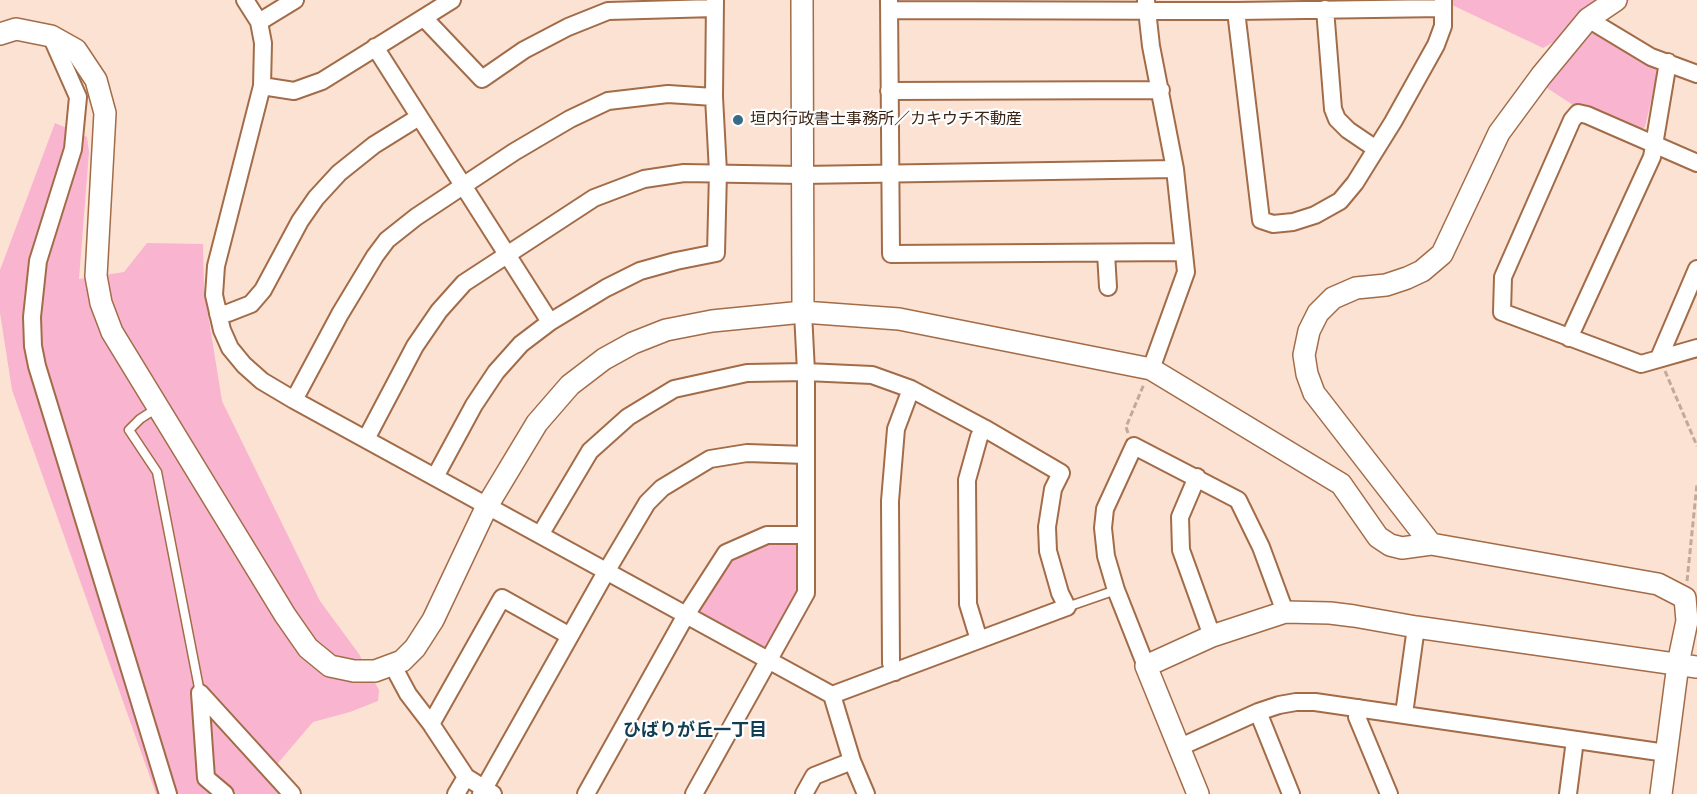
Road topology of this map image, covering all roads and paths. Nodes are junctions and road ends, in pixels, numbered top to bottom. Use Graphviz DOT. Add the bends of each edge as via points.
graph roads {
  1 [pos="245,0"];
  2 [pos="295,0"];
  3 [pos="452,0"];
  4 [pos="802,0"];
  5 [pos="1616,0"];
  6 [pos="715,4"];
  7 [pos="1443,4"];
  8 [pos="890,5"];
  9 [pos="1146,5"];
  10 [pos="1325,9"];
  11 [pos="1236,11"];
  12 [pos="424,18"];
  13 [pos="1588,19"];
  14 [pos="259,22"];
  15 [pos="0,33"];
  16 [pos="51,36"];
  17 [pos="375,48"];
  18 [pos="1668,62"];
  19 [pos="1697,74"];
  20 [pos="262,86"];
  21 [pos="1161,90"];
  22 [pos="889,91"];
  23 [pos="714,97"];
  24 [pos="419,117"];
  25 [pos="1654,145"];
  26 [pos="1376,149"];
  27 [pos="1697,163"];
  28 [pos="1175,170"];
  29 [pos="717,172"];
  30 [pos="889,173"];
  31 [pos="802,175"];
  32 [pos="463,185"];
  33 [pos="1184,252"];
  34 [pos="1106,253"];
  35 [pos="507,254"];
  36 [pos="1697,269"];
  37 [pos="1108,287"];
  38 [pos="803,312"];
  39 [pos="218,314"];
  40 [pos="550,322"];
  41 [pos="1569,338"];
  42 [pos="1697,348"];
  43 [pos="1659,358"];
  44 [pos="1151,369"];
  45 [pos="806,372"];
  46 [pos="911,388"];
  47 [pos="294,400"];
  48 [pos="157,408"];
  49 [pos="984,428"];
  50 [pos="366,439"];
  51 [pos="1134,446"];
  52 [pos="1697,446"];
  53 [pos="806,454"];
  54 [pos="435,477"];
  55 [pos="1197,477"];
  56 [pos="1697,484"];
  57 [pos="487,506"];
  58 [pos="540,535"];
  59 [pos="805,535"];
  60 [pos="1431,544"];
  61 [pos="606,572"];
  62 [pos="1116,590"];
  63 [pos="1685,598"];
  64 [pos="1067,607"];
  65 [pos="1285,612"];
  66 [pos="686,615"];
  67 [pos="1416,627"];
  68 [pos="570,636"];
  69 [pos="1212,636"];
  70 [pos="979,640"];
  71 [pos="768,660"];
  72 [pos="393,666"];
  73 [pos="1146,666"];
  74 [pos="1688,666"];
  75 [pos="895,672"];
  76 [pos="200,693"];
  77 [pos="832,695"];
  78 [pos="1359,708"];
  79 [pos="1258,712"];
  80 [pos="1404,714"];
  81 [pos="431,724"];
  82 [pos="1575,740"];
  83 [pos="1178,748"];
  84 [pos="1666,753"];
  85 [pos="852,761"];
  86 [pos="466,777"];
  87 [pos="486,792"];
  88 [pos="168,794"];
  89 [pos="225,794"];
  90 [pos="292,794"];
  91 [pos="456,794"];
  92 [pos="586,794"];
  93 [pos="694,794"];
  94 [pos="804,794"];
  95 [pos="866,794"];
  96 [pos="1198,794"];
  97 [pos="1291,794"];
  98 [pos="1389,794"];
  99 [pos="1568,794"];
  100 [pos="1661,794"];
  1 -- 14 [label="street"];
  2 -- 14 [label="street"];
  3 -- 12 [label="street"];
  4 -- 31 [label="street"];
  5 -- 13 [label="street"];
  6 -- 12 [label="street" via="608,11 524,50 482,79"];
  6 -- 23 [label="street"];
  7 -- 10 [label="street"];
  7 -- 26 [label="street" via="1443,26 1436,45"];
  8 -- 9 [label="street"];
  8 -- 22 [label="street"];
  9 -- 11 [label="street"];
  9 -- 21 [label="street"];
  10 -- 11 [label="street"];
  10 -- 26 [label="street" via="1333,109 1348,130"];
  11 -- 26 [label="street" via="1261,220 1273,224 1293,222 1340,201"];
  12 -- 17 [label="street"];
  13 -- 18 [label="street" via="1651,57"];
  13 -- 60 [label="street" via="1499,133 1442,254 1422,272 1386,285 1356,288 1333,298 1318,313 1309,331 1304,355 1314,393"];
  14 -- 20 [label="street" via="263,43"];
  15 -- 16 [label="street" via="15,29"];
  16 -- 48 [label="street" via="76,50 96,80 105,113 96,276 101,303 112,332"];
  16 -- 88 [label="street" via="78,97 73,149 39,261 32,317 33,346"];
  17 -- 20 [label="street" via="308,88 294,91"];
  17 -- 24 [label="street"];
  18 -- 19 [label="street"];
  18 -- 25 [label="street"];
  20 -- 39 [label="street" via="216,266 214,295"];
  21 -- 22 [label="street"];
  21 -- 28 [label="street"];
  22 -- 30 [label="street"];
  23 -- 29 [label="street"];
  23 -- 32 [label="street" via="668,94 608,101 570,119"];
  24 -- 32 [label="street"];
  24 -- 39 [label="street" via="339,173 300,221 263,290 251,304"];
  25 -- 27 [label="street"];
  25 -- 41 [label="street" via="1652,157"];
  25 -- 41 [label="street" via="1587,115 1578,113 1572,120 1503,277 1502,312"];
  28 -- 30 [label="street"];
  28 -- 33 [label="street"];
  29 -- 31 [label="street"];
  29 -- 35 [label="street" via="644,180 594,198"];
  29 -- 40 [label="street" via="716,253 639,271"];
  30 -- 31 [label="street"];
  30 -- 34 [label="street" via="891,254"];
  31 -- 38 [label="street"];
  32 -- 35 [label="street"];
  32 -- 47 [label="street" via="387,240 340,314"];
  33 -- 34 [label="street"];
  33 -- 44 [label="street" via="1186,272"];
  34 -- 37 [label="street"];
  35 -- 40 [label="street"];
  35 -- 50 [label="street" via="464,283 439,311 415,346"];
  36 -- 43 [label="street"];
  38 -- 44 [label="street" via="899,319"];
  38 -- 45 [label="street"];
  38 -- 57 [label="street" via="666,330 604,359 570,385 537,423"];
  39 -- 47 [label="street" via="230,348 244,366"];
  40 -- 54 [label="street" via="521,344 496,372"];
  41 -- 43 [label="street" via="1641,364"];
  42 -- 43 [label="street"];
  43 -- 52 [label="path"];
  44 -- 51 [label="path" via="1126,427"];
  44 -- 60 [label="street" via="1341,483 1378,537 1390,545 1402,548"];
  45 -- 46 [label="street" via="872,375"];
  45 -- 53 [label="street"];
  45 -- 58 [label="street" via="747,373 674,389 628,417 590,452"];
  46 -- 49 [label="street"];
  46 -- 75 [label="street" via="896,429 890,501 891,663"];
  47 -- 50 [label="street"];
  48 -- 72 [label="street" via="308,648 330,666 354,671"];
  48 -- 76 [label="lane" via="129,430 157,472"];
  49 -- 64 [label="street" via="1061,473 1053,489 1048,551"];
  49 -- 70 [label="street" via="967,480 968,604"];
  50 -- 54 [label="street"];
  51 -- 55 [label="street"];
  51 -- 62 [label="street" via="1105,509 1106,556"];
  53 -- 59 [label="street"];
  53 -- 61 [label="street" via="747,453 710,459 685,473 647,503"];
  54 -- 57 [label="street"];
  55 -- 65 [label="street" via="1238,500 1261,547"];
  55 -- 69 [label="street" via="1180,517 1181,550"];
  56 -- 63 [label="path"];
  57 -- 58 [label="street"];
  57 -- 72 [label="street" via="433,620 415,648"];
  58 -- 61 [label="street"];
  59 -- 66 [label="street" via="767,535 726,553"];
  59 -- 71 [label="street" via="806,593"];
  60 -- 63 [label="street" via="1658,584"];
  61 -- 66 [label="street"];
  61 -- 68 [label="street"];
  62 -- 64 [label="lane"];
  62 -- 73 [label="street"];
  63 -- 74 [label="street"];
  64 -- 70 [label="street"];
  65 -- 67 [label="street" via="1330,613"];
  65 -- 69 [label="street"];
  66 -- 71 [label="street"];
  66 -- 92 [label="street"];
  67 -- 74 [label="street"];
  67 -- 80 [label="street"];
  68 -- 81 [label="street" via="502,598"];
  68 -- 87 [label="street"];
  69 -- 73 [label="street"];
  70 -- 75 [label="street"];
  71 -- 77 [label="street"];
  71 -- 93 [label="street"];
  72 -- 81 [label="street"];
  73 -- 83 [label="street"];
  74 -- 84 [label="street"];
  75 -- 77 [label="street"];
  76 -- 89 [label="street" via="206,778"];
  76 -- 90 [label="street"];
  77 -- 85 [label="street"];
  78 -- 79 [label="street" via="1296,702"];
  78 -- 80 [label="street"];
  78 -- 98 [label="street" via="1357,717"];
  79 -- 83 [label="street"];
  79 -- 97 [label="street"];
  80 -- 82 [label="street"];
  81 -- 86 [label="street"];
  82 -- 84 [label="street"];
  82 -- 99 [label="street"];
  83 -- 96 [label="street"];
  84 -- 100 [label="street"];
  85 -- 94 [label="street" via="814,776"];
  85 -- 95 [label="street"];
  86 -- 87 [label="street"];
  86 -- 91 [label="street"];
}
